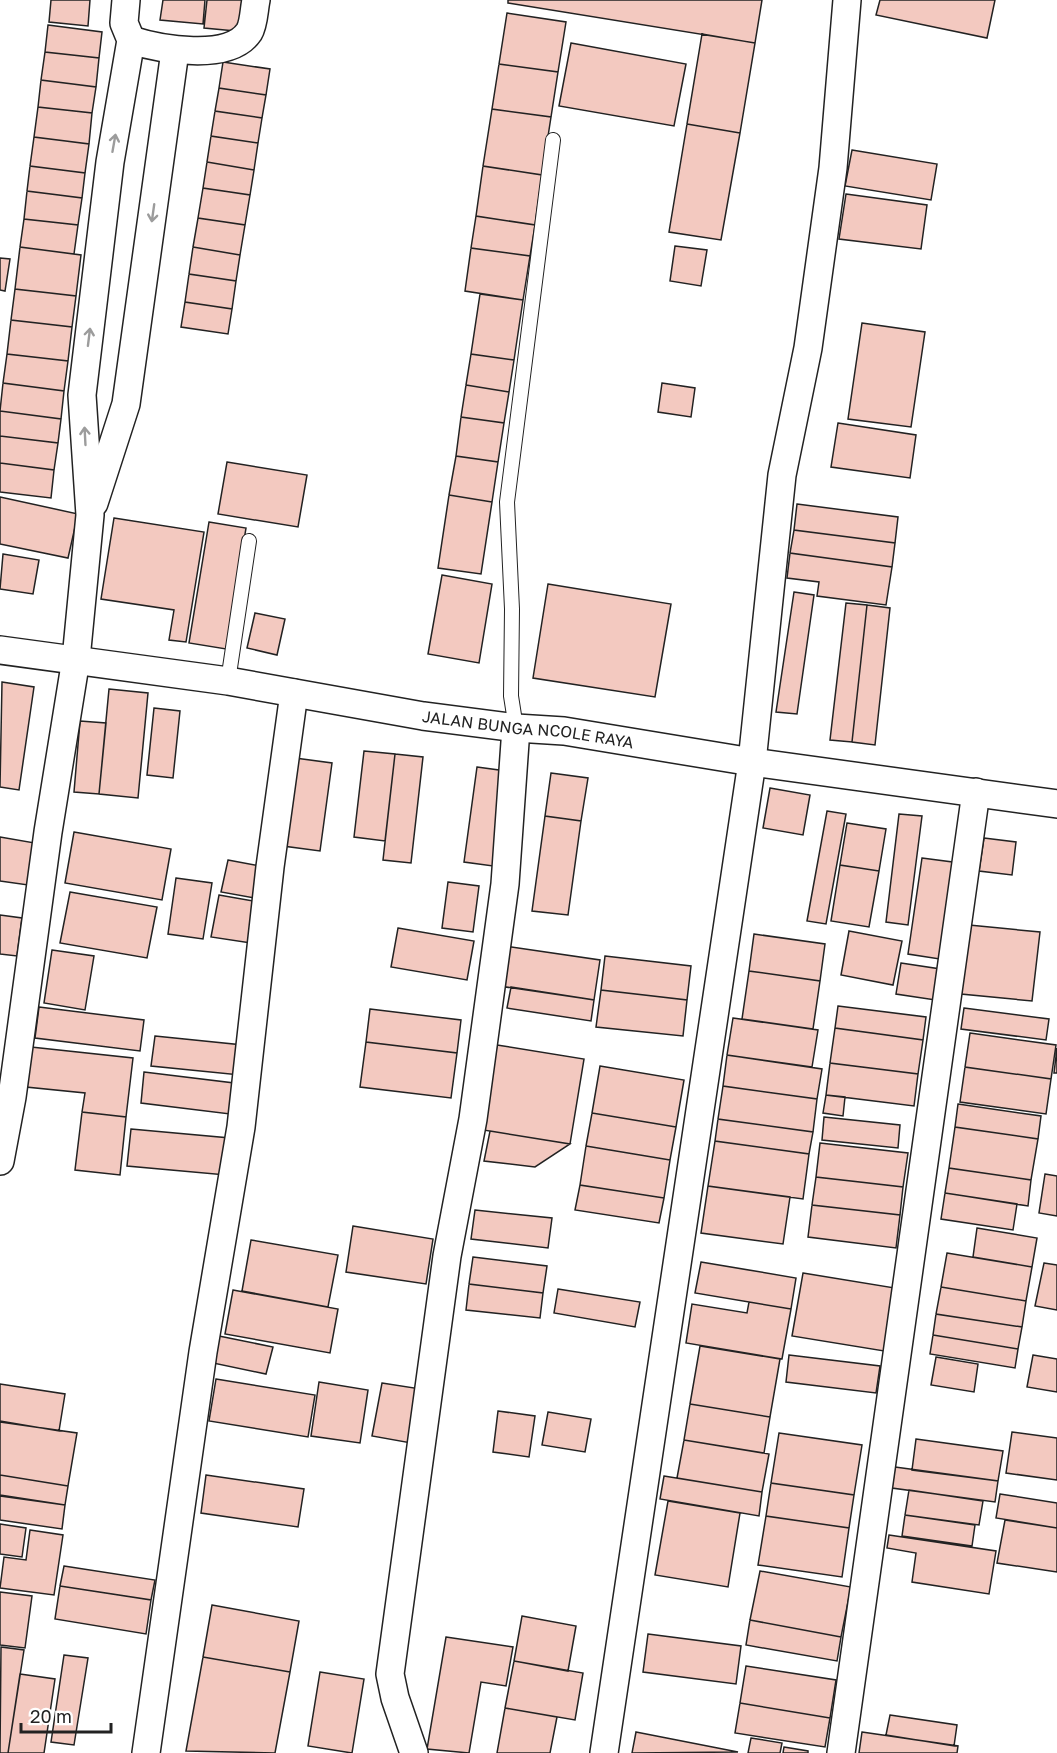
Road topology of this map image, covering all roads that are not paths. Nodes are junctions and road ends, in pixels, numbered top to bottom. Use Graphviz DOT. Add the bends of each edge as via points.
graph roads {
  1 [pos="126,0"];
  2 [pos="256,0"];
  3 [pos="847,0"];
  4 [pos="131,40"];
  5 [pos="175,51"];
  6 [pos="554,140"];
  7 [pos="90,515"];
  8 [pos="249,541"];
  9 [pos="0,650"];
  10 [pos="76,659"];
  11 [pos="228,681"];
  12 [pos="294,693"];
  13 [pos="516,728"];
  14 [pos="752,762"];
  15 [pos="976,792"];
  16 [pos="1057,804"];
  17 [pos="0,1161"];
  18 [pos="146,1753"];
  19 [pos="414,1753"];
  20 [pos="604,1753"];
  21 [pos="841,1753"];
  1 -- 4 [label="street" via="124,23"];
  2 -- 5 [label="street" via="250,31 242,40 229,46"];
  3 -- 14 [label="street" via="832,168 808,348 782,475"];
  4 -- 5 [label="street"];
  7 -- 4 [label="street, one-way" via="82,395 110,162"];
  5 -- 7 [label="street, one-way" via="126,405"];
  6 -- 13 [label="lane" via="507,502 511,696"];
  7 -- 10 [label="street"];
  8 -- 11 [label="lane"];
  9 -- 10 [label="street, JALAN BUNGA NCOLE RAYA"];
  10 -- 11 [label="street, JALAN BUNGA NCOLE RAYA"];
  10 -- 17 [label="street"];
  11 -- 12 [label="street, JALAN BUNGA NCOLE RAYA"];
  12 -- 13 [label="street, JALAN BUNGA NCOLE RAYA"];
  12 -- 18 [label="street" via="270,867 242,1127 203,1352"];
  13 -- 14 [label="street, JALAN BUNGA NCOLE RAYA" via="564,731"];
  13 -- 19 [label="street" via="504,884 477,1095 447,1256 390,1674"];
  14 -- 15 [label="street, JALAN BUNGA NCOLE RAYA"];
  14 -- 20 [label="street"];
  15 -- 16 [label="street, JALAN BUNGA NCOLE RAYA"];
  15 -- 21 [label="street"];
}
